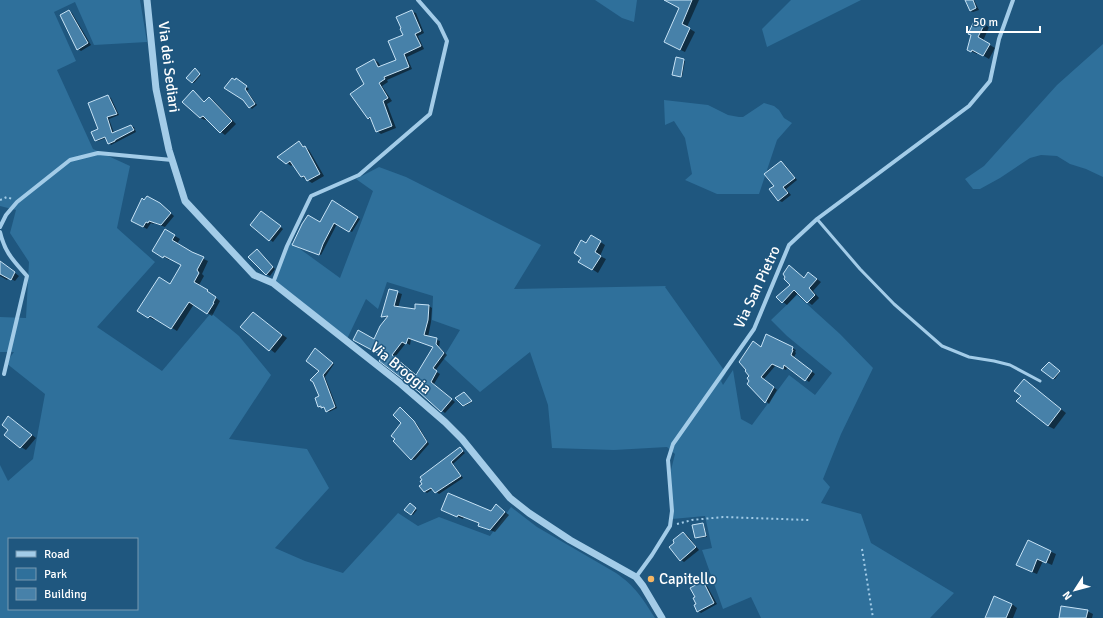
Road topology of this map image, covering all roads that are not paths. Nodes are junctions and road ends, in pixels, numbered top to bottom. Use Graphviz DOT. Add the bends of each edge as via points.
graph roads {
  1 [pos="147,0"];
  2 [pos="418,0"];
  3 [pos="1013,0"];
  4 [pos="172,160"];
  5 [pos="817,219"];
  6 [pos="0,227"];
  7 [pos="0,232"];
  8 [pos="273,283"];
  9 [pos="4,374"];
  10 [pos="1040,380"];
  11 [pos="636,577"];
  12 [pos="662,618"];
  1 -- 4 [label="street, Via dei Sediari" via="156,90"];
  2 -- 8 [label="street" via="439,24 447,40 430,114 359,175 311,196"];
  3 -- 5 [label="street, Via San Pietro" via="999,39 990,81 969,106"];
  4 -- 6 [label="street" via="98,153 70,160 17,202"];
  4 -- 8 [label="street, Via Broggia" via="185,201 254,275"];
  5 -- 10 [label="lane" via="894,304 942,346 969,357 1010,365"];
  5 -- 11 [label="street, Via San Pietro" via="790,245 754,328 673,444 668,460 672,511 670,526"];
  7 -- 9 [label="street" via="3,245 12,260 27,276"];
  8 -- 11 [label="street, Via Broggia" via="395,379 445,422 510,498 570,540"];
  11 -- 12 [label="street"];
}
